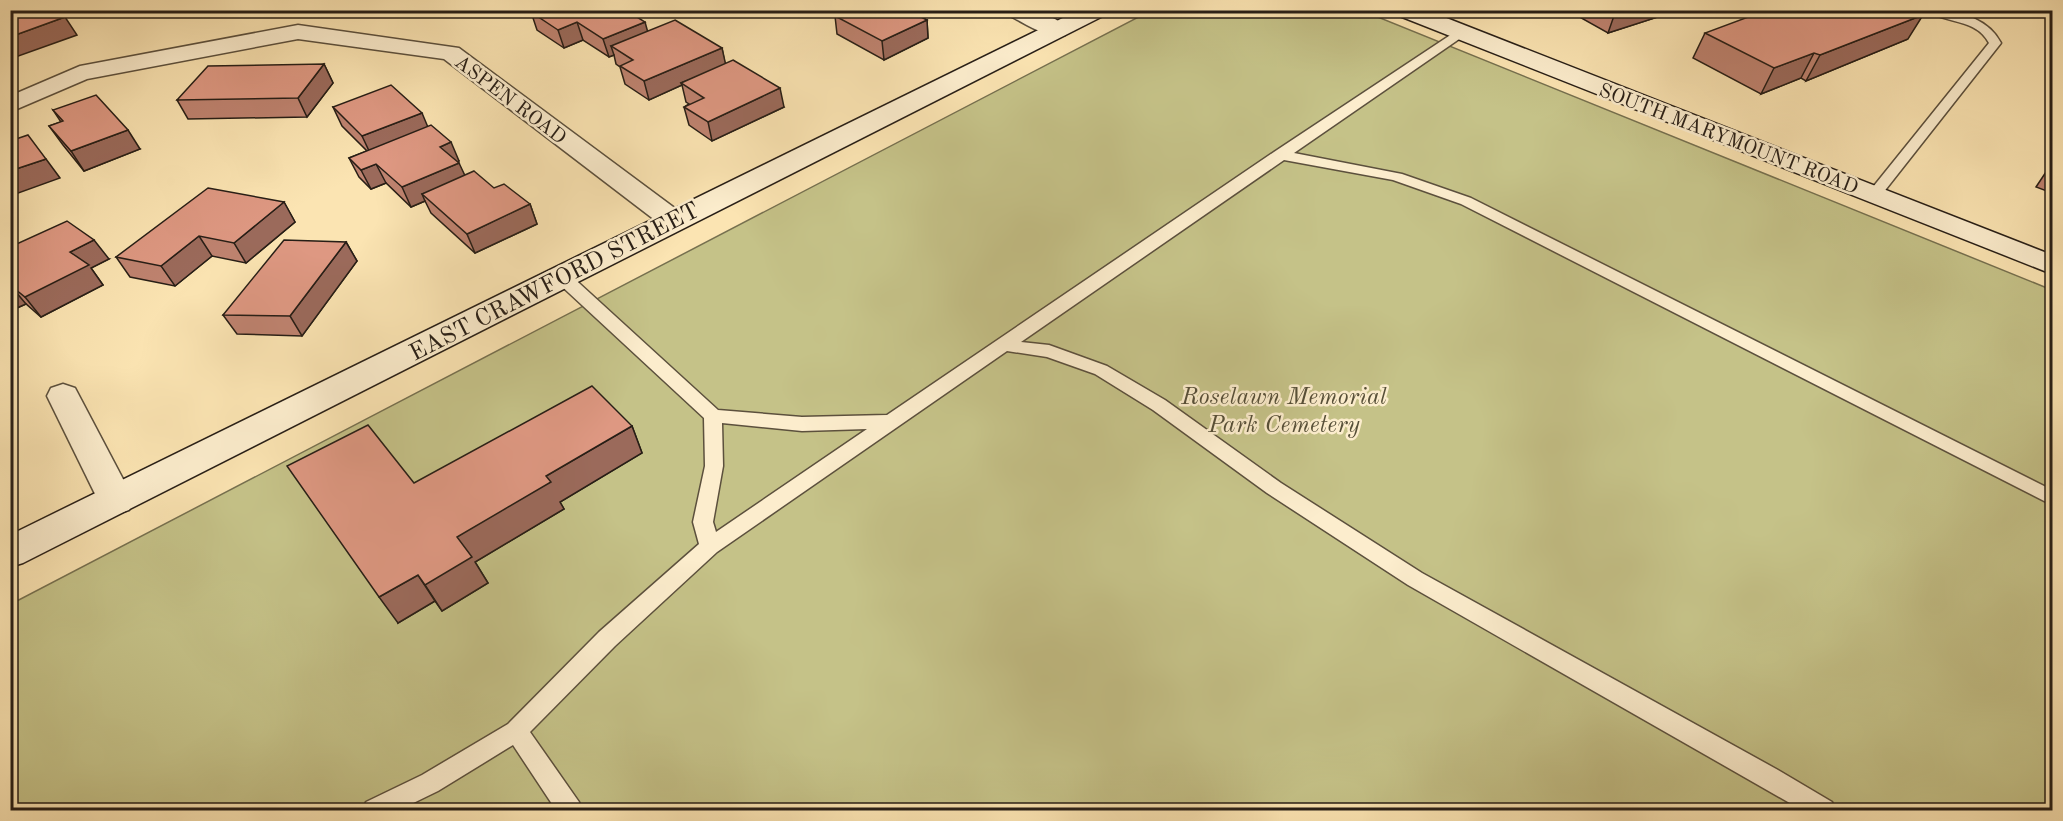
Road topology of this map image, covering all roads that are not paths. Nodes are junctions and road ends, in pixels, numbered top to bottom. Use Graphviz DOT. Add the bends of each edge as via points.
graph roads {
  1 [pos="305,10"];
  2 [pos="1016,10"];
  3 [pos="1097,10"];
  4 [pos="1405,10"];
  5 [pos="1932,10"];
  6 [pos="1057,30"];
  7 [pos="1461,32"];
  8 [pos="288,34"];
  9 [pos="10,105"];
  10 [pos="1279,155"];
  11 [pos="1874,195"];
  12 [pos="674,221"];
  13 [pos="2052,265"];
  14 [pos="562,277"];
  15 [pos="1003,345"];
  16 [pos="63,396"];
  17 [pos="713,416"];
  18 [pos="890,422"];
  19 [pos="2052,498"];
  20 [pos="116,500"];
  21 [pos="710,546"];
  22 [pos="10,552"];
  23 [pos="516,731"];
  24 [pos="375,810"];
  25 [pos="570,810"];
  26 [pos="1823,810"];
  1 -- 8 [label="street"];
  2 -- 6 [label="street"];
  3 -- 6 [label="street, EAST CRAWFORD STREET"];
  4 -- 7 [label="street, SOUTH MARYMOUNT ROAD"];
  5 -- 11 [label="lane" via="1986,29 1995,43"];
  6 -- 12 [label="street, EAST CRAWFORD STREET"];
  7 -- 10 [label="lane"];
  7 -- 11 [label="street, SOUTH MARYMOUNT ROAD"];
  8 -- 9 [label="street, ASPEN ROAD" via="80,73"];
  8 -- 12 [label="street, ASPEN ROAD" via="298,32 451,53"];
  10 -- 15 [label="lane"];
  10 -- 19 [label="lane" via="1398,177 1466,201"];
  11 -- 13 [label="street, SOUTH MARYMOUNT ROAD"];
  12 -- 14 [label="street, EAST CRAWFORD STREET"];
  14 -- 17 [label="lane"];
  14 -- 20 [label="street, EAST CRAWFORD STREET"];
  15 -- 18 [label="lane"];
  15 -- 26 [label="lane" via="1049,351 1101,370 1159,405 1274,488 1414,579"];
  16 -- 20 [label="street"];
  17 -- 18 [label="lane" via="802,424"];
  17 -- 21 [label="lane" via="714,466 703,522"];
  18 -- 21 [label="lane"];
  20 -- 22 [label="street, EAST CRAWFORD STREET"];
  21 -- 23 [label="lane" via="607,639"];
  23 -- 24 [label="lane" via="430,783"];
  23 -- 25 [label="lane"];
}
